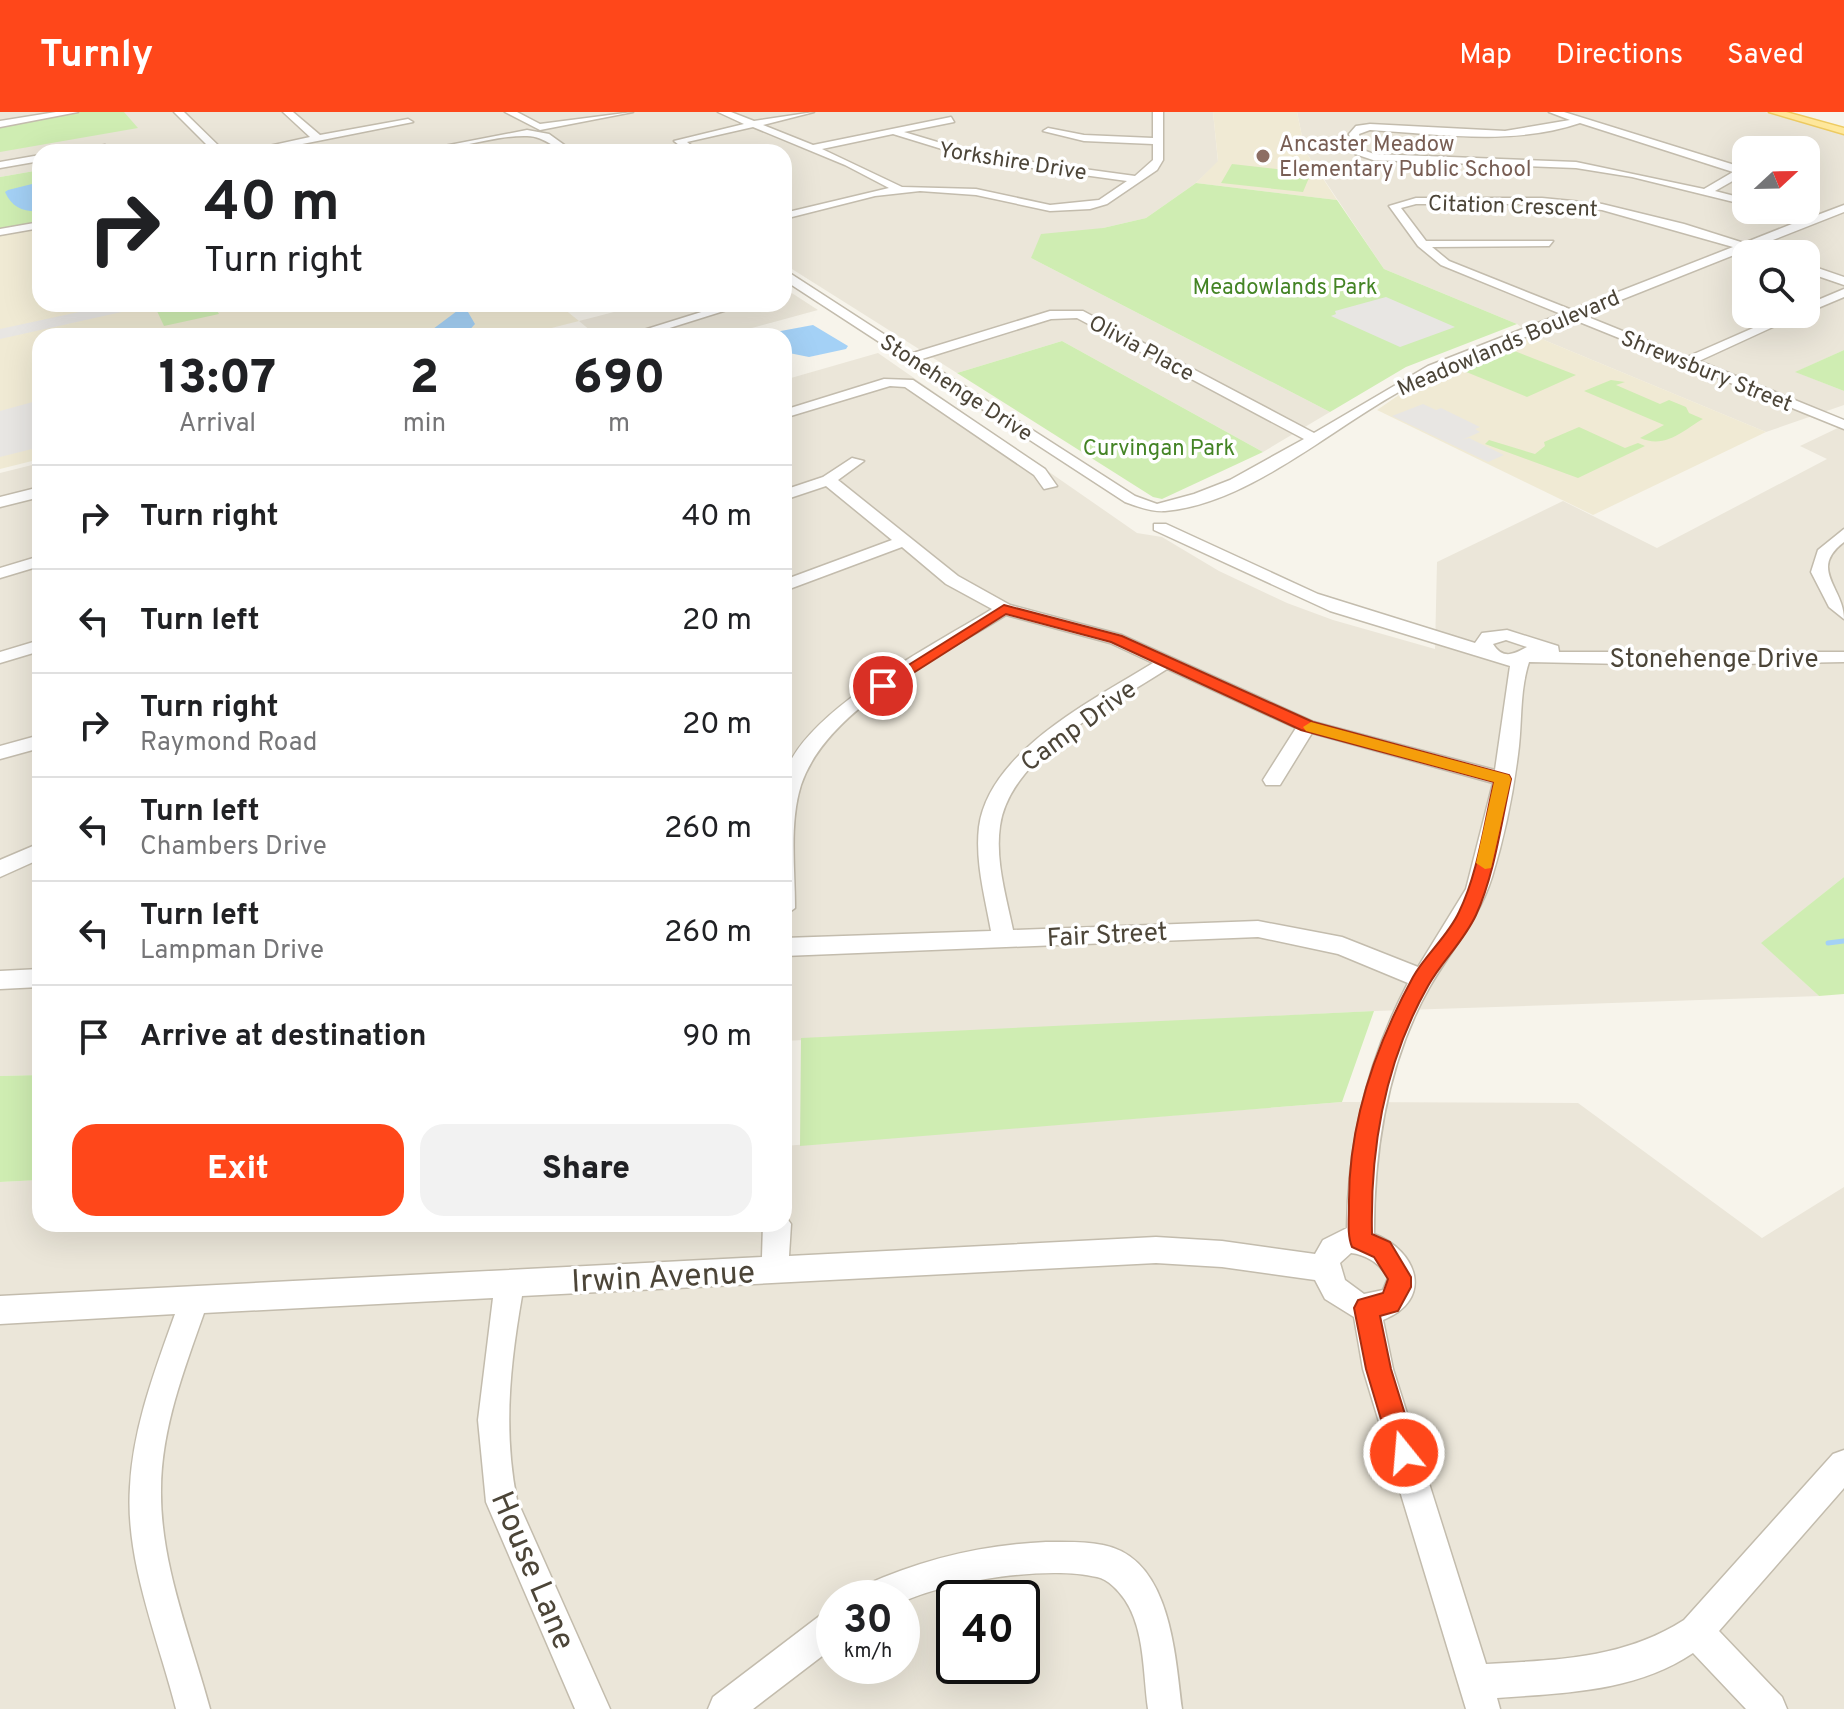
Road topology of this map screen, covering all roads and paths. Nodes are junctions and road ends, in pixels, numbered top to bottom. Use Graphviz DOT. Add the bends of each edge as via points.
graph roads {
  1 [pos="73,112"];
  2 [pos="179,112"];
  3 [pos="288,112"];
  4 [pos="395,112"];
  5 [pos="510,112"];
  6 [pos="628,112"];
  7 [pos="723,112"];
  8 [pos="809,112"];
  9 [pos="1158,112"];
  10 [pos="1554,112"];
  11 [pos="1774,112"];
  12 [pos="1787,112"];
  13 [pos="50,114"];
  14 [pos="951,120"];
  15 [pos="1580,120"];
  16 [pos="408,122"];
  17 [pos="0,124"];
  18 [pos="749,124"];
  19 [pos="1844,128"];
  20 [pos="534,130"];
  21 [pos="891,130"];
  22 [pos="1048,131"];
  23 [pos="318,139"];
  24 [pos="1158,141"];
  25 [pos="212,144"];
  26 [pos="290,144"];
  27 [pos="436,144"];
  28 [pos="462,144"];
  29 [pos="556,144"];
  30 [pos="683,144"];
  31 [pos="810,148"];
  32 [pos="32,159"];
  33 [pos="0,165"];
  34 [pos="1138,179"];
  35 [pos="898,189"];
  36 [pos="1706,192"];
  37 [pos="1732,198"];
  38 [pos="792,203"];
  39 [pos="1844,208"];
  40 [pos="807,210"];
  41 [pos="792,214"];
  42 [pos="1820,217"];
  43 [pos="1802,224"];
  44 [pos="32,226"];
  45 [pos="0,232"];
  46 [pos="1762,240"];
  47 [pos="1549,243"];
  48 [pos="1732,243"];
  49 [pos="1422,244"];
  50 [pos="1732,252"];
  51 [pos="1820,273"];
  52 [pos="792,280"];
  53 [pos="1844,281"];
  54 [pos="803,287"];
  55 [pos="792,290"];
  56 [pos="1844,293"];
  57 [pos="1820,303"];
  58 [pos="713,312"];
  59 [pos="1570,315"];
  60 [pos="658,328"];
  61 [pos="1763,328"];
  62 [pos="911,358"];
  63 [pos="1686,362"];
  64 [pos="792,412"];
  65 [pos="1844,425"];
  66 [pos="1317,440"];
  67 [pos="857,461"];
  68 [pos="828,480"];
  69 [pos="1049,486"];
  70 [pos="792,492"];
  71 [pos="32,494"];
  72 [pos="0,502"];
  73 [pos="1160,511"];
  74 [pos="1844,534"];
  75 [pos="904,541"];
  76 [pos="32,563"];
  77 [pos="0,573"];
  78 [pos="792,583"];
  79 [pos="1004,609"];
  80 [pos="1844,614"];
  81 [pos="32,648"];
  82 [pos="1491,649"];
  83 [pos="1524,653"];
  84 [pos="1844,657"];
  85 [pos="0,658"];
  86 [pos="1166,662"];
  87 [pos="1511,687"];
  88 [pos="1307,726"];
  89 [pos="32,743"];
  90 [pos="0,753"];
  91 [pos="1503,779"];
  92 [pos="1273,780"];
  93 [pos="792,787"];
  94 [pos="32,854"];
  95 [pos="0,869"];
  96 [pos="1003,938"];
  97 [pos="792,947"];
  98 [pos="32,978"];
  99 [pos="1422,979"];
  100 [pos="0,980"];
  101 [pos="777,1232"];
  102 [pos="1360,1240"];
  103 [pos="1325,1268"];
  104 [pos="775,1270"];
  105 [pos="510,1284"];
  106 [pos="194,1301"];
  107 [pos="1366,1308"];
  108 [pos="0,1310"];
  109 [pos="1844,1465"];
  110 [pos="919,1580"];
  111 [pos="1696,1632"];
  112 [pos="816,1640"];
  113 [pos="1479,1696"];
  114 [pos="193,1709"];
  115 [pos="593,1709"];
  116 [pos="725,1709"];
  117 [pos="1165,1709"];
  118 [pos="1770,1709"];
  1 -- 13 [label="street"];
  2 -- 25 [label="street"];
  3 -- 23 [label="street"];
  4 -- 16 [label="street"];
  5 -- 20 [label="street"];
  6 -- 20 [label="street"];
  7 -- 18 [label="street"];
  8 -- 18 [label="street"];
  9 -- 24 [label="street"];
  10 -- 15 [label="street"];
  11 -- 19 [label="main road"];
  12 -- 19 [label="main road"];
  13 -- 17 [label="street"];
  14 -- 21 [label="street"];
  15 -- 36 [label="street" via="1737,169 1735,176"];
  15 -- 36 [label="street" via="1530,131 1370,127 1354,134 1358,152 1373,157 1576,165"];
  16 -- 23 [label="street"];
  16 -- 27 [label="street"];
  18 -- 30 [label="street" via="679,141"];
  18 -- 31 [label="street"];
  20 -- 28 [label="street"];
  20 -- 29 [label="street"];
  21 -- 31 [label="street"];
  21 -- 34 [label="street, Yorkshire Drive" via="962,156"];
  22 -- 24 [label="street"];
  23 -- 26 [label="street"];
  24 -- 34 [label="street" via="1158,160"];
  31 -- 35 [label="street"];
  32 -- 33 [label="street"];
  34 -- 35 [label="street" via="1098,205 1072,209 948,189"];
  35 -- 40 [label="street"];
  36 -- 37 [label="street"];
  38 -- 40 [label="street"];
  39 -- 42 [label="street, Meadowlands Boulevard"];
  40 -- 41 [label="street"];
  43 -- 46 [label="street, Meadowlands Boulevard"];
  44 -- 45 [label="street"];
  47 -- 49 [label="street"];
  48 -- 49 [label="street, Citation Crescent" via="1575,203 1399,202 1394,206 1398,215"];
  49 -- 59 [label="street, Citation Crescent" via="1445,263"];
  50 -- 59 [label="street, Meadowlands Boulevard"];
  51 -- 53 [label="street"];
  52 -- 54 [label="street, Stonehenge Drive"];
  54 -- 55 [label="street"];
  54 -- 62 [label="street, Stonehenge Drive"];
  56 -- 57 [label="street"];
  58 -- 60 [label="street"];
  59 -- 63 [label="street, Shrewsbury Street"];
  59 -- 66 [label="street, Meadowlands Boulevard" via="1415,377"];
  61 -- 63 [label="street"];
  62 -- 66 [label="street, Olivia Place" via="1050,315 1079,314"];
  62 -- 73 [label="street, Stonehenge Drive"];
  63 -- 65 [label="street, Shrewsbury Street"];
  64 -- 69 [label="street" via="889,382 908,383 1040,472"];
  66 -- 73 [label="street, Meadowlands Boulevard"];
  67 -- 68 [label="street"];
  68 -- 70 [label="street"];
  68 -- 75 [label="street"];
  71 -- 72 [label="street"];
  73 -- 82 [label="street, Stonehenge Drive" via="1190,537 1290,589"];
  74 -- 80 [label="street" via="1825,548 1818,568 1827,594"];
  75 -- 78 [label="street"];
  75 -- 79 [label="street" via="962,587"];
  76 -- 77 [label="street"];
  79 -- 86 [label="street" via="1116,639"];
  79 -- 93 [label="street" via="858,701 815,739"];
  81 -- 85 [label="street"];
  82 -- 83 [label="street, Stonehenge Drive" via="1507,635"];
  82 -- 87 [label="street"];
  83 -- 84 [label="street, Stonehenge Drive" via="1675,660"];
  83 -- 87 [label="street"];
  86 -- 88 [label="street"];
  86 -- 96 [label="street, Camp Drive" via="1036,750 1006,782 989,835"];
  87 -- 91 [label="street"];
  88 -- 91 [label="street"];
  88 -- 92 [label="street"];
  89 -- 90 [label="street"];
  91 -- 99 [label="street" via="1475,896 1466,918"];
  94 -- 95 [label="street"];
  96 -- 97 [label="street, Fair Street"];
  96 -- 99 [label="street, Fair Street" via="1258,929 1342,946"];
  98 -- 100 [label="street"];
  99 -- 102 [label="street" via="1397,1026 1378,1080 1364,1154"];
  101 -- 104 [label="street"];
  102 -- 103 [label="street" via="1331,1249"];
  102 -- 107 [label="street" via="1382,1249 1400,1277 1390,1303"];
  103 -- 104 [label="street, Irwin Avenue" via="1156,1250"];
  103 -- 107 [label="street" via="1335,1290"];
  104 -- 105 [label="street, Irwin Avenue"];
  105 -- 106 [label="street, Irwin Avenue"];
  105 -- 115 [label="street, House Lane" via="492,1412 494,1467 502,1502"];
  106 -- 108 [label="street, Irwin Avenue"];
  106 -- 114 [label="street" via="154,1421 145,1493 151,1543"];
  107 -- 113 [label="street" via="1378,1369"];
  109 -- 111 [label="street"];
  110 -- 117 [label="street" via="1015,1561 1104,1561 1129,1577 1147,1605"];
  111 -- 113 [label="street" via="1670,1650 1612,1671"];
  111 -- 118 [label="street"];
  112 -- 116 [label="street"];
}
